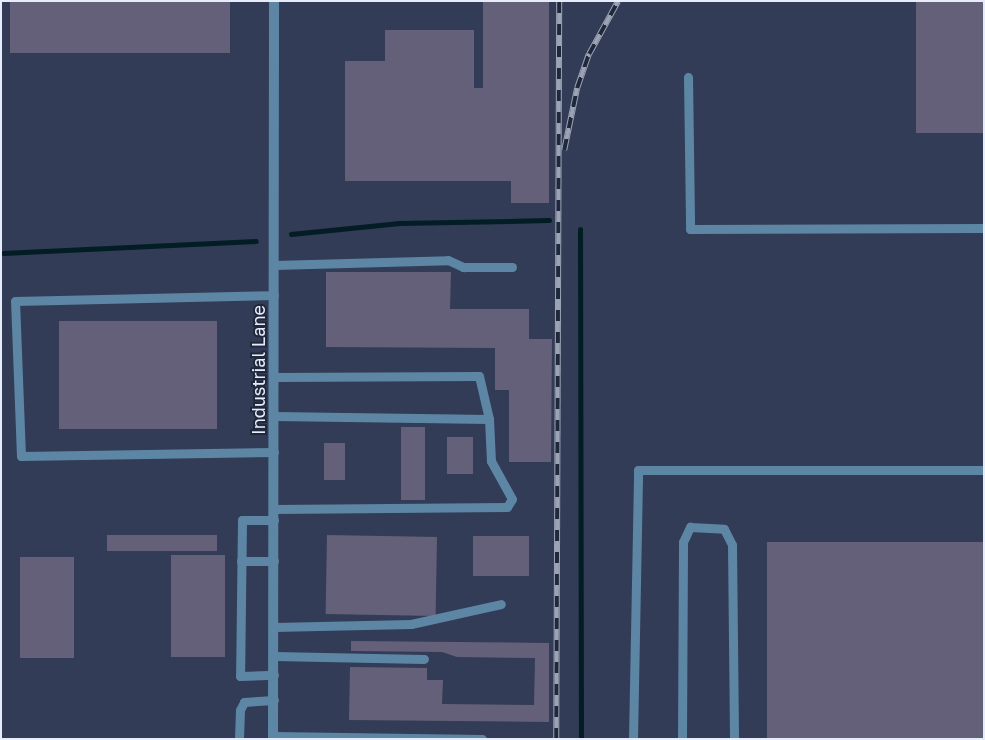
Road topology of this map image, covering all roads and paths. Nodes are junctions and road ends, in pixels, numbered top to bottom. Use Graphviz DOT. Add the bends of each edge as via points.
graph roads {
  1 [pos="274,1"];
  2 [pos="688,77"];
  3 [pos="984,228"];
  4 [pos="274,265"];
  5 [pos="512,267"];
  6 [pos="274,295"];
  7 [pos="274,377"];
  8 [pos="274,416"];
  9 [pos="489,419"];
  10 [pos="274,452"];
  11 [pos="984,470"];
  12 [pos="274,509"];
  13 [pos="274,520"];
  14 [pos="241,561"];
  15 [pos="274,561"];
  16 [pos="501,604"];
  17 [pos="274,627"];
  18 [pos="274,656"];
  19 [pos="424,659"];
  20 [pos="274,675"];
  21 [pos="274,700"];
  22 [pos="273,737"];
  23 [pos="324,738"];
  24 [pos="239,739"];
  25 [pos="482,739"];
  26 [pos="633,739"];
  27 [pos="682,739"];
  28 [pos="734,739"];
  1 -- 4 [label="street, Industrial Lane"];
  2 -- 3 [label="lane" via="690,229"];
  4 -- 5 [label="lane" via="448,260 463,267"];
  4 -- 6 [label="street, Industrial Lane"];
  6 -- 7 [label="street, Industrial Lane"];
  6 -- 10 [label="lane" via="15,301 21,456"];
  7 -- 8 [label="street, Industrial Lane"];
  7 -- 9 [label="lane" via="479,376"];
  8 -- 9 [label="lane"];
  8 -- 10 [label="street, Industrial Lane"];
  9 -- 12 [label="lane" via="491,461 512,499 507,507"];
  10 -- 12 [label="street, Industrial Lane"];
  11 -- 26 [label="lane" via="638,470"];
  12 -- 13 [label="street, Industrial Lane"];
  13 -- 14 [label="lane" via="242,520"];
  13 -- 15 [label="street, Industrial Lane"];
  14 -- 15 [label="lane"];
  14 -- 20 [label="lane" via="240,676"];
  15 -- 17 [label="street, Industrial Lane"];
  16 -- 17 [label="lane" via="411,624"];
  17 -- 18 [label="street, Industrial Lane"];
  18 -- 19 [label="lane"];
  18 -- 20 [label="street, Industrial Lane"];
  20 -- 21 [label="street, Industrial Lane"];
  21 -- 22 [label="street, Industrial Lane"];
  21 -- 24 [label="lane" via="244,702 240,710"];
  22 -- 23 [label="lane"];
  23 -- 25 [label="lane"];
  27 -- 28 [label="lane" via="683,542 690,527 724,529 732,545"];
}
